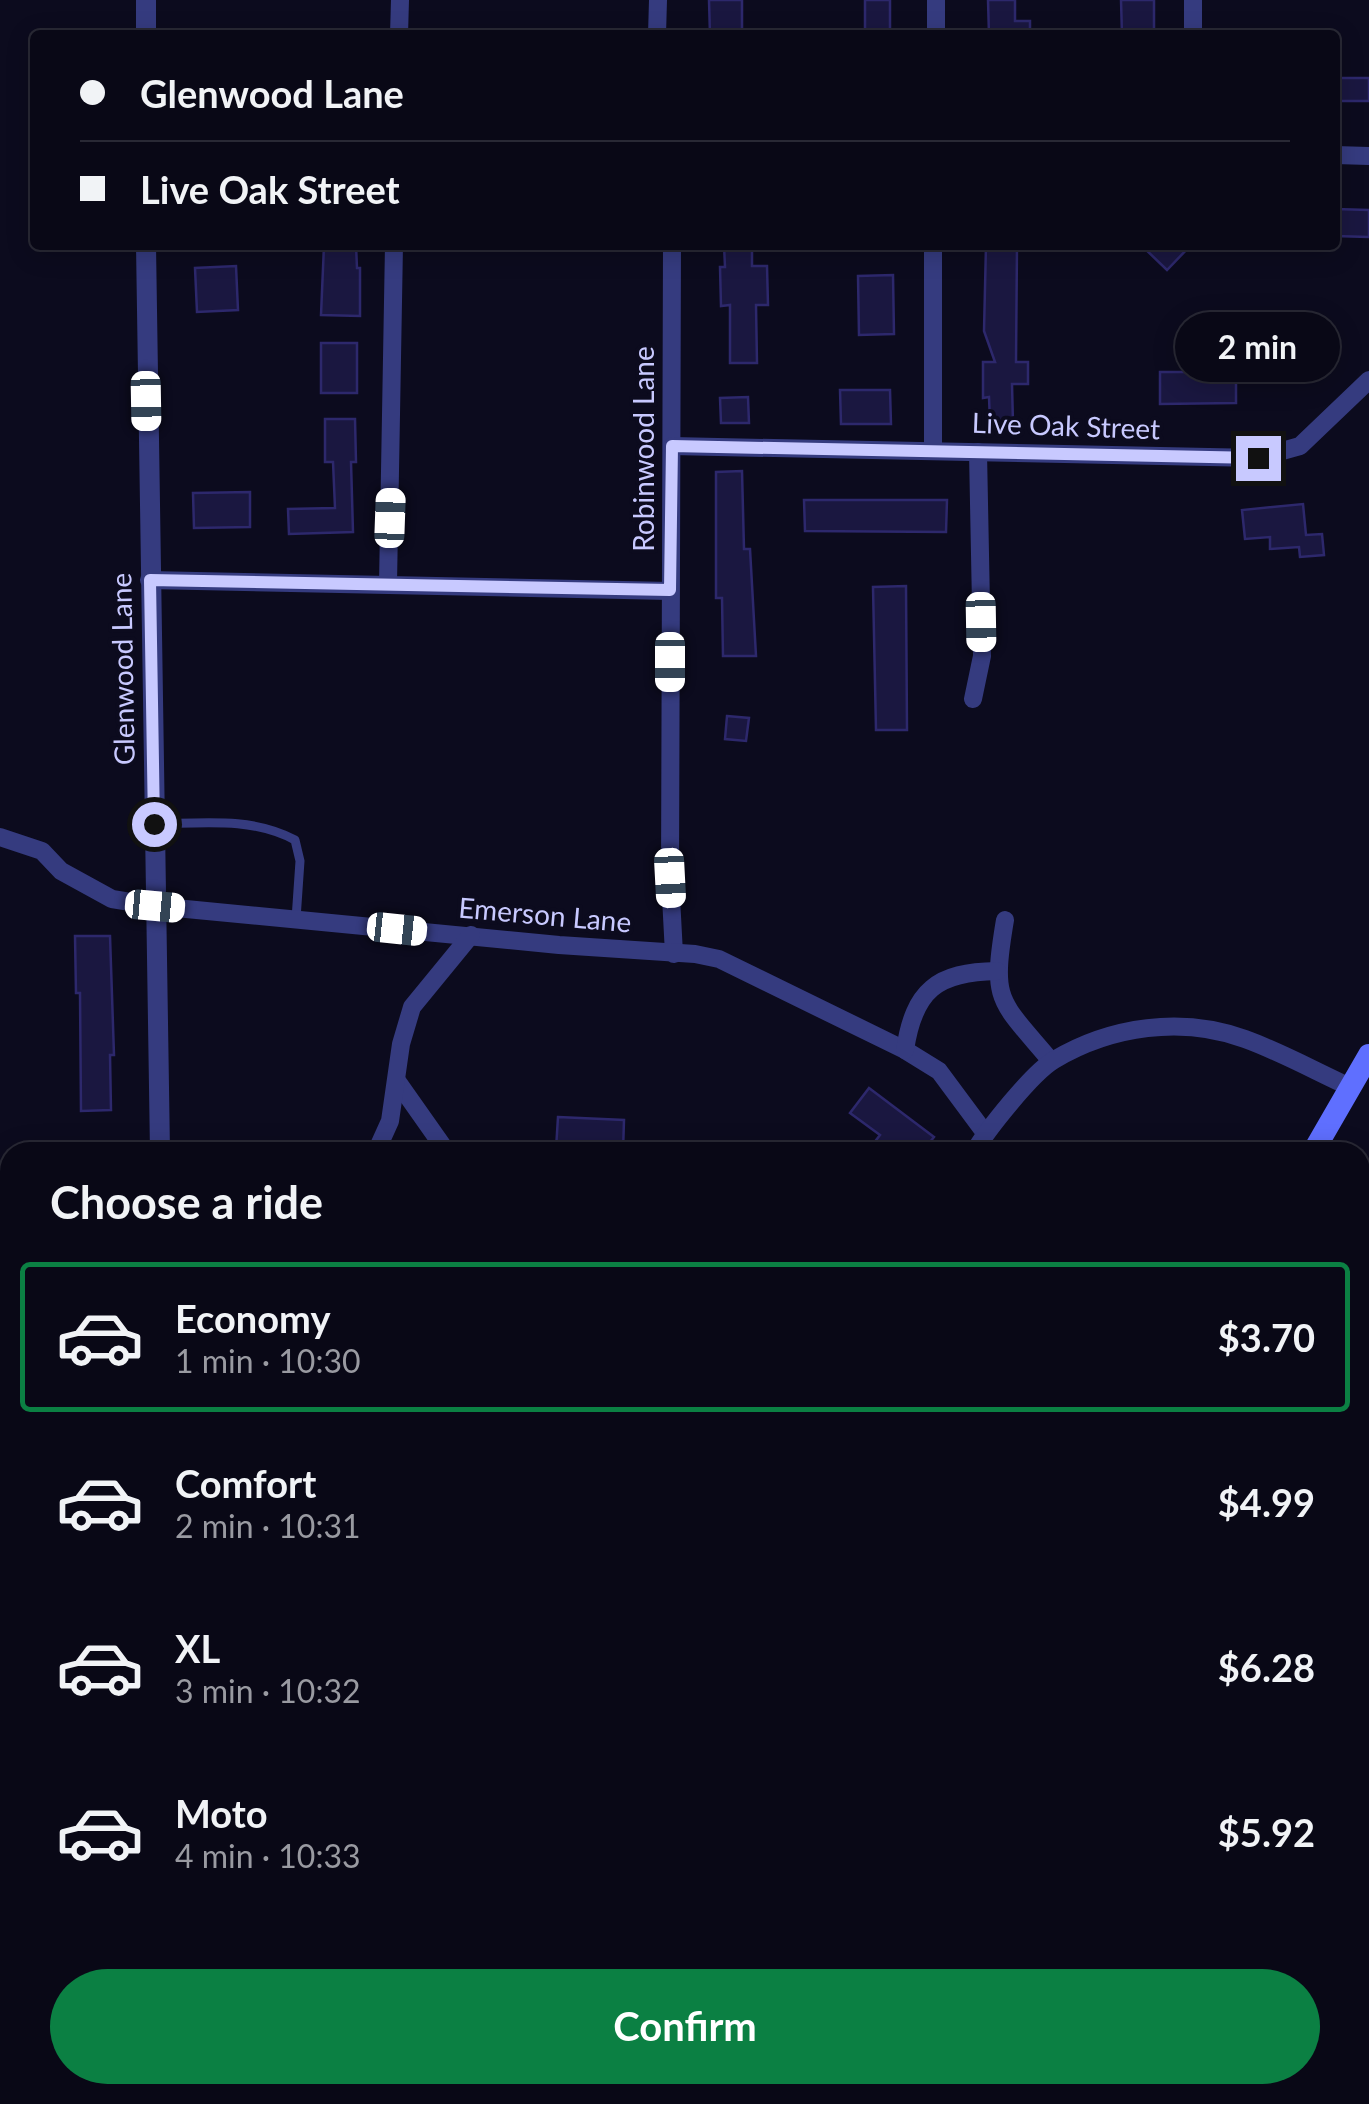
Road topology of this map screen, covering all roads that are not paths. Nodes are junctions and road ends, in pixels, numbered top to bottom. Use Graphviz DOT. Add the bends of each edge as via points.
graph roads {
  1 [pos="146,0"];
  2 [pos="400,0"];
  3 [pos="658,0"];
  4 [pos="936,0"];
  5 [pos="1193,0"];
  6 [pos="146,30"];
  7 [pos="399,30"];
  8 [pos="657,30"];
  9 [pos="936,30"];
  10 [pos="1193,30"];
  11 [pos="1340,155"];
  12 [pos="1369,156"];
  13 [pos="146,250"];
  14 [pos="394,250"];
  15 [pos="672,250"];
  16 [pos="933,250"];
  17 [pos="1369,380"];
  18 [pos="672,446"];
  19 [pos="932,450"];
  20 [pos="978,452"];
  21 [pos="150,580"];
  22 [pos="388,584"];
  23 [pos="670,590"];
  24 [pos="973,699"];
  25 [pos="154,824"];
  26 [pos="0,837"];
  27 [pos="155,906"];
  28 [pos="296,919"];
  29 [pos="1005,920"];
  30 [pos="471,935"];
  31 [pos="674,954"];
  32 [pos="996,971"];
  33 [pos="905,1050"];
  34 [pos="1369,1055"];
  35 [pos="1051,1061"];
  36 [pos="397,1081"];
  37 [pos="1350,1087"];
  38 [pos="985,1134"];
  39 [pos="160,1142"];
  40 [pos="381,1142"];
  41 [pos="441,1142"];
  42 [pos="980,1142"];
  43 [pos="1319,1142"];
  1 -- 6 [label="street"];
  2 -- 7 [label="street"];
  3 -- 8 [label="street"];
  4 -- 9 [label="street"];
  5 -- 10 [label="street"];
  11 -- 12 [label="street"];
  13 -- 21 [label="street, Glenwood Lane"];
  14 -- 22 [label="street"];
  15 -- 18 [label="street, Robinwood Lane"];
  16 -- 19 [label="street"];
  17 -- 20 [label="street, Live Oak Street" via="1300,446 1258,458"];
  18 -- 19 [label="street, Live Oak Street"];
  18 -- 23 [label="street, Robinwood Lane"];
  19 -- 20 [label="street, Live Oak Street"];
  20 -- 24 [label="street" via="982,656"];
  21 -- 22 [label="street"];
  21 -- 25 [label="street, Glenwood Lane"];
  22 -- 23 [label="street"];
  23 -- 31 [label="street, Robinwood Lane"];
  25 -- 27 [label="street, Glenwood Lane"];
  25 -- 28 [label="lane" via="246,824 272,827 294,840 300,861"];
  26 -- 27 [label="street, Emerson Lane" via="42,851 61,871 112,898"];
  27 -- 28 [label="street, Emerson Lane"];
  27 -- 39 [label="street, Glenwood Lane"];
  28 -- 30 [label="street, Emerson Lane"];
  29 -- 32 [label="street"];
  30 -- 31 [label="street, Emerson Lane"];
  30 -- 36 [label="street" via="412,1007"];
  31 -- 33 [label="street, Emerson Lane" via="741,967"];
  32 -- 33 [label="street" via="935,984 918,1001"];
  32 -- 35 [label="street" via="1002,1002"];
  33 -- 38 [label="street, Emerson Lane" via="939,1072"];
  34 -- 37 [label="main road"];
  35 -- 37 [label="street" via="1117,1032 1182,1025 1244,1038"];
  35 -- 38 [label="street"];
  36 -- 40 [label="street"];
  36 -- 41 [label="street"];
  37 -- 43 [label="main road"];
  38 -- 42 [label="street"];
}
